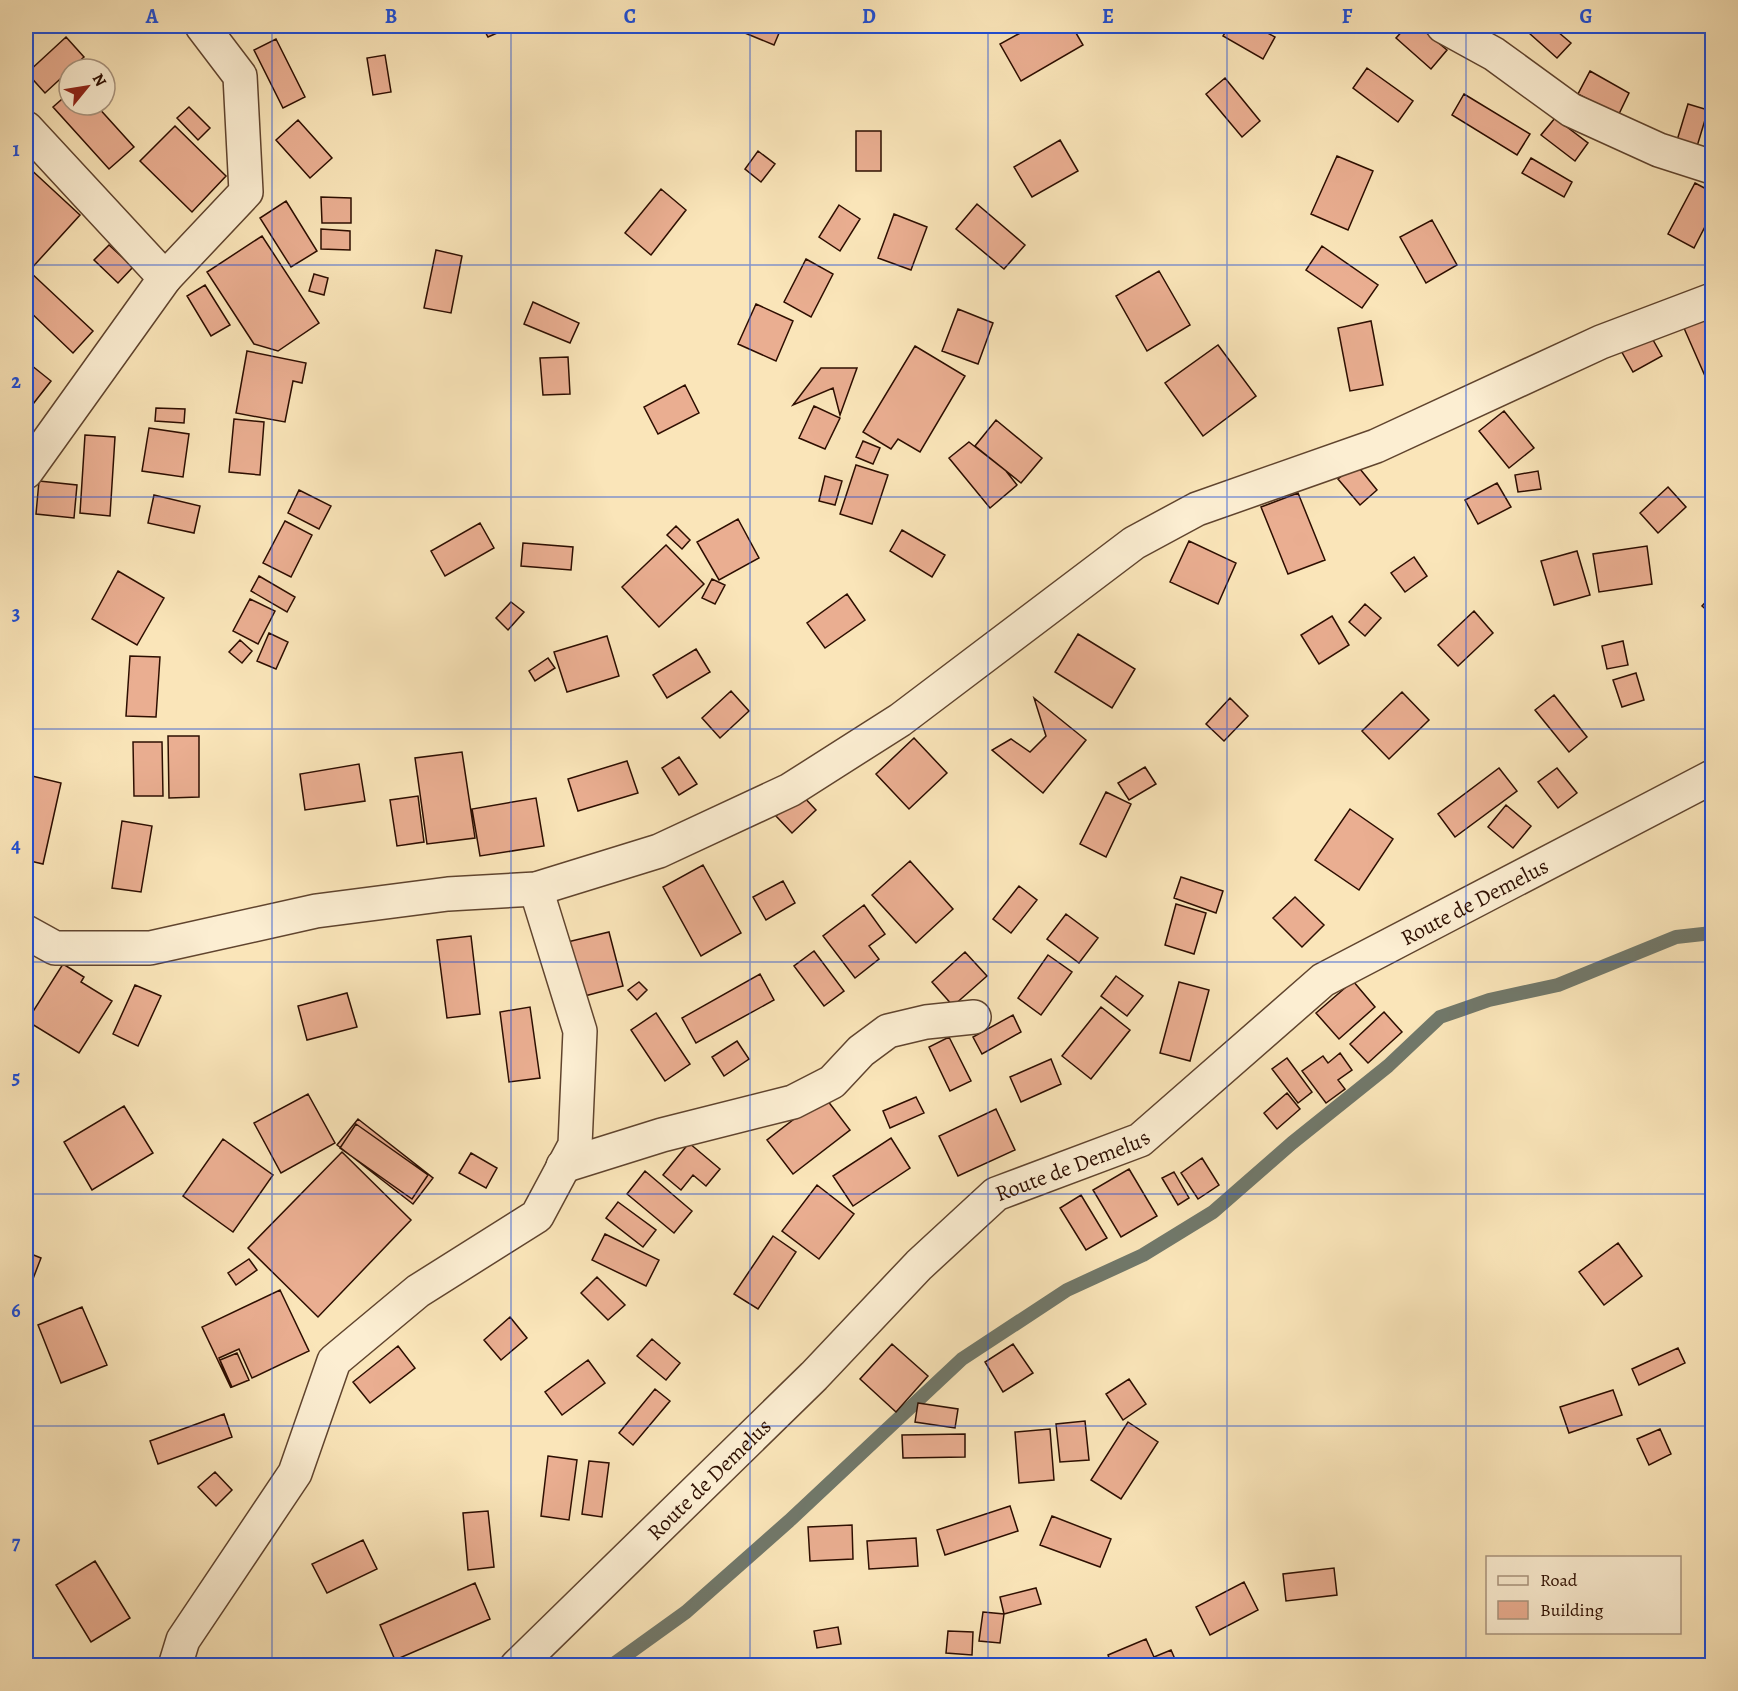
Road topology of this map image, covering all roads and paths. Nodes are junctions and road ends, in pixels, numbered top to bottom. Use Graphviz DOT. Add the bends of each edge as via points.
graph roads {
  1 [pos="202,26"];
  2 [pos="1443,26"];
  3 [pos="26,128"];
  4 [pos="1713,167"];
  5 [pos="165,278"];
  6 [pos="1713,300"];
  7 [pos="26,472"];
  8 [pos="1713,777"];
  9 [pos="536,889"];
  10 [pos="26,932"];
  11 [pos="974,1017"];
  12 [pos="563,1166"];
  13 [pos="175,1665"];
  14 [pos="517,1665"];
  1 -- 5 [label="street" via="240,76 246,192"];
  2 -- 4 [label="street" via="1494,54 1571,110 1659,150"];
  3 -- 5 [label="street"];
  5 -- 7 [label="street"];
  6 -- 9 [label="street" via="1601,342 1376,446 1197,509 1134,543 900,720 790,790 659,851"];
  8 -- 14 [label="street, Route de Demelus" via="1323,980 1140,1140 996,1194 919,1265 814,1376"];
  9 -- 10 [label="street" via="448,894 315,911 150,948 55,948"];
  9 -- 12 [label="street" via="580,1031 575,1145"];
  11 -- 12 [label="street" via="888,1031 861,1051 832,1082 793,1102 663,1135"];
  12 -- 13 [label="street" via="537,1216 418,1291 334,1361 295,1473 183,1640"];
}
